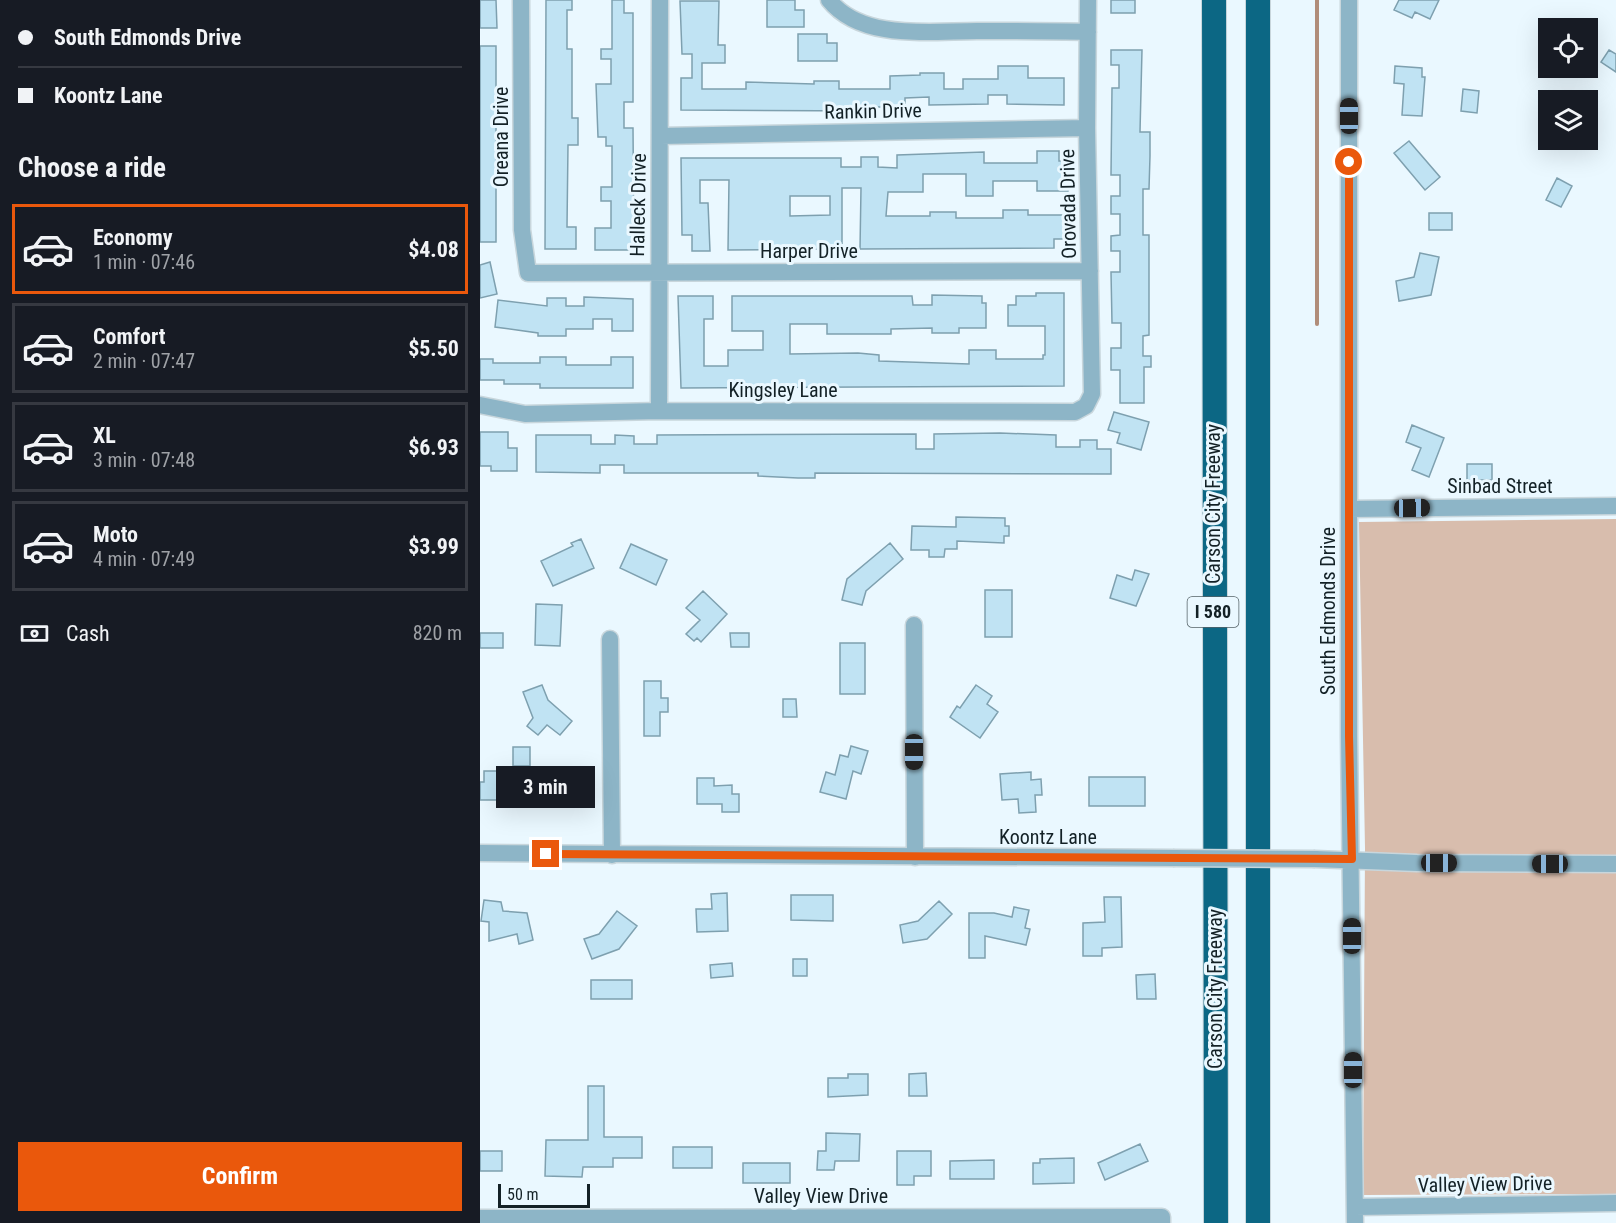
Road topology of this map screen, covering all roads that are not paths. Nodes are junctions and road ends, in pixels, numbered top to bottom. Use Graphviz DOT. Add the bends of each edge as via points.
graph roads {
  1 [pos="521,0"];
  2 [pos="660,0"];
  3 [pos="829,0"];
  4 [pos="1088,0"];
  5 [pos="1214,0"];
  6 [pos="1258,0"];
  7 [pos="1349,0"];
  8 [pos="1088,32"];
  9 [pos="1087,128"];
  10 [pos="660,136"];
  11 [pos="1090,271"];
  12 [pos="658,272"];
  13 [pos="528,273"];
  14 [pos="480,405"];
  15 [pos="1086,406"];
  16 [pos="659,411"];
  17 [pos="1616,507"];
  18 [pos="1349,509"];
  19 [pos="914,625"];
  20 [pos="610,639"];
  21 [pos="480,854"];
  22 [pos="612,855"];
  23 [pos="915,857"];
  24 [pos="1352,859"];
  25 [pos="1616,864"];
  26 [pos="1616,1203"];
  27 [pos="1355,1215"];
  28 [pos="480,1218"];
  29 [pos="677,1220"];
  30 [pos="921,1220"];
  31 [pos="1162,1220"];
  32 [pos="1216,1223"];
  33 [pos="1258,1223"];
  1 -- 13 [label="street, Oreana Drive" via="522,230"];
  2 -- 10 [label="street, Halleck Drive"];
  3 -- 8 [label="street" via="836,9 859,22 903,31"];
  4 -- 8 [label="street, Orovada Drive"];
  5 -- 32 [label="highway, Carson City Freeway / I 580"];
  6 -- 33 [label="highway, I 580"];
  7 -- 18 [label="street, South Edmonds Drive"];
  8 -- 9 [label="street, Orovada Drive"];
  9 -- 10 [label="street, Rankin Drive"];
  9 -- 11 [label="street, Orovada Drive"];
  10 -- 12 [label="street, Halleck Drive"];
  11 -- 12 [label="street, Harper Drive"];
  11 -- 15 [label="street, Orovada Drive" via="1092,394"];
  12 -- 13 [label="street, Harper Drive"];
  12 -- 16 [label="street, Halleck Drive"];
  14 -- 16 [label="street, Kingsley Lane" via="525,414"];
  15 -- 16 [label="street, Kingsley Lane" via="1075,411"];
  17 -- 18 [label="street, Sinbad Street"];
  18 -- 24 [label="street, South Edmonds Drive"];
  19 -- 23 [label="street"];
  20 -- 22 [label="street"];
  21 -- 22 [label="street, Koontz Lane"];
  22 -- 23 [label="street, Koontz Lane"];
  23 -- 24 [label="street, Koontz Lane, bridge"];
  24 -- 25 [label="street, Koontz Lane"];
  24 -- 27 [label="street, South Edmonds Drive"];
  26 -- 27 [label="street, Valley View Drive"];
  28 -- 29 [label="street, Valley View Drive"];
  29 -- 30 [label="street, Valley View Drive"];
  30 -- 31 [label="street, Valley View Drive"];
}
